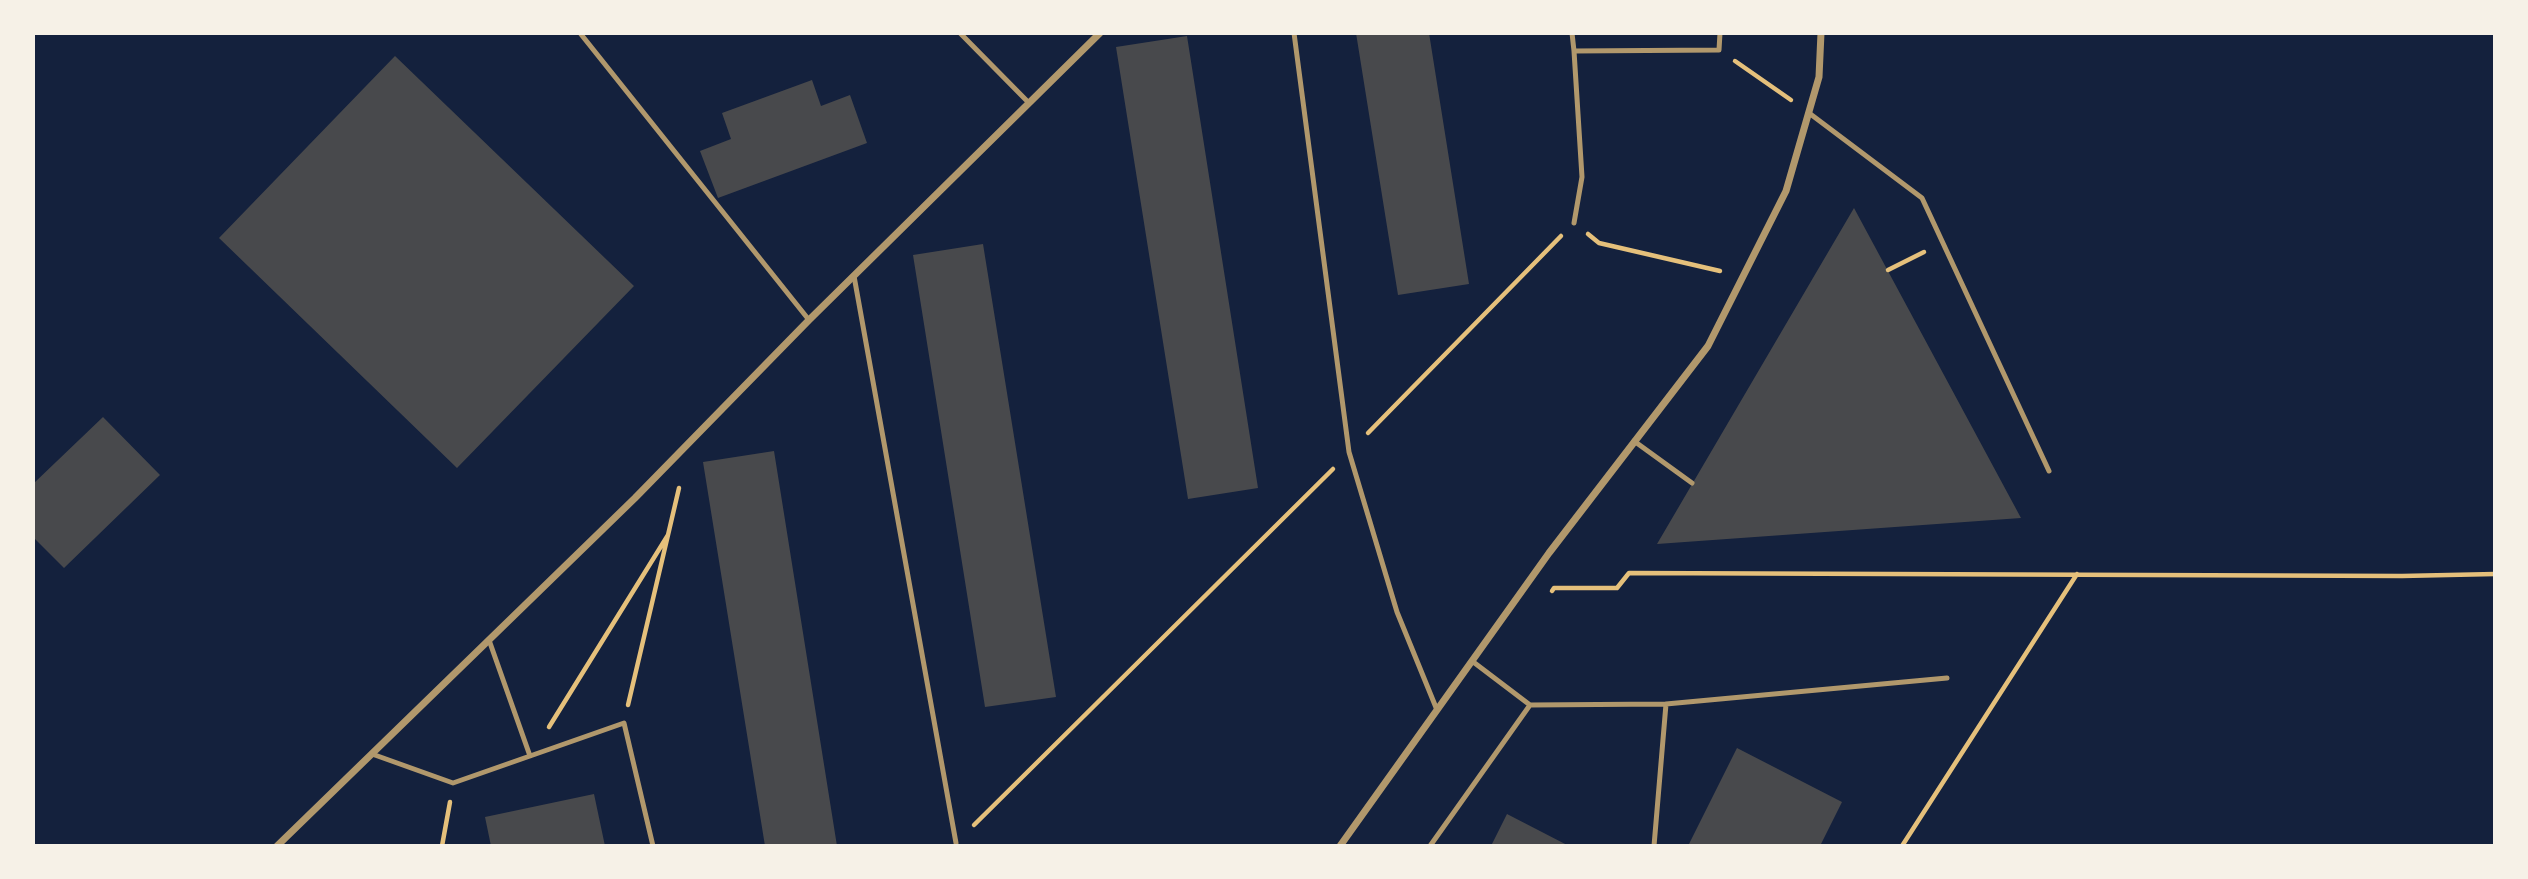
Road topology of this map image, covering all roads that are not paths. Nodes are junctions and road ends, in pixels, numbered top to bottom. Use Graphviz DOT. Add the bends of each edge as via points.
graph roads {
  1 [pos="580,33"];
  2 [pos="960,33"];
  3 [pos="1100,33"];
  4 [pos="1294,33"];
  5 [pos="1572,33"];
  6 [pos="1720,33"];
  7 [pos="1821,33"];
  8 [pos="1574,51"];
  9 [pos="1029,103"];
  10 [pos="1809,113"];
  11 [pos="1574,223"];
  12 [pos="854,275"];
  13 [pos="809,320"];
  14 [pos="1634,442"];
  15 [pos="2049,471"];
  16 [pos="1692,483"];
  17 [pos="489,640"];
  18 [pos="1472,661"];
  19 [pos="1947,678"];
  20 [pos="1666,704"];
  21 [pos="1531,705"];
  22 [pos="1437,710"];
  23 [pos="372,754"];
  24 [pos="530,756"];
  25 [pos="956,843"];
  26 [pos="277,846"];
  27 [pos="653,846"];
  28 [pos="1340,846"];
  29 [pos="1430,846"];
  30 [pos="1654,846"];
  1 -- 13 [label="lane"];
  2 -- 9 [label="lane"];
  3 -- 9 [label="street"];
  4 -- 22 [label="lane" via="1349,452 1397,612"];
  5 -- 8 [label="lane"];
  6 -- 8 [label="lane" via="1719,50"];
  7 -- 10 [label="street" via="1819,77"];
  8 -- 11 [label="lane" via="1582,177"];
  9 -- 12 [label="street"];
  10 -- 14 [label="street" via="1786,191 1708,346"];
  10 -- 15 [label="lane" via="1922,198"];
  12 -- 13 [label="street"];
  12 -- 25 [label="lane"];
  13 -- 17 [label="street"];
  14 -- 16 [label="lane"];
  14 -- 18 [label="street"];
  17 -- 23 [label="street"];
  17 -- 24 [label="lane"];
  18 -- 21 [label="lane"];
  18 -- 22 [label="street"];
  19 -- 20 [label="lane"];
  20 -- 21 [label="lane"];
  20 -- 30 [label="lane"];
  21 -- 29 [label="lane"];
  22 -- 28 [label="street"];
  23 -- 24 [label="lane" via="453,783"];
  23 -- 26 [label="street"];
  24 -- 27 [label="lane" via="624,723"];
}
